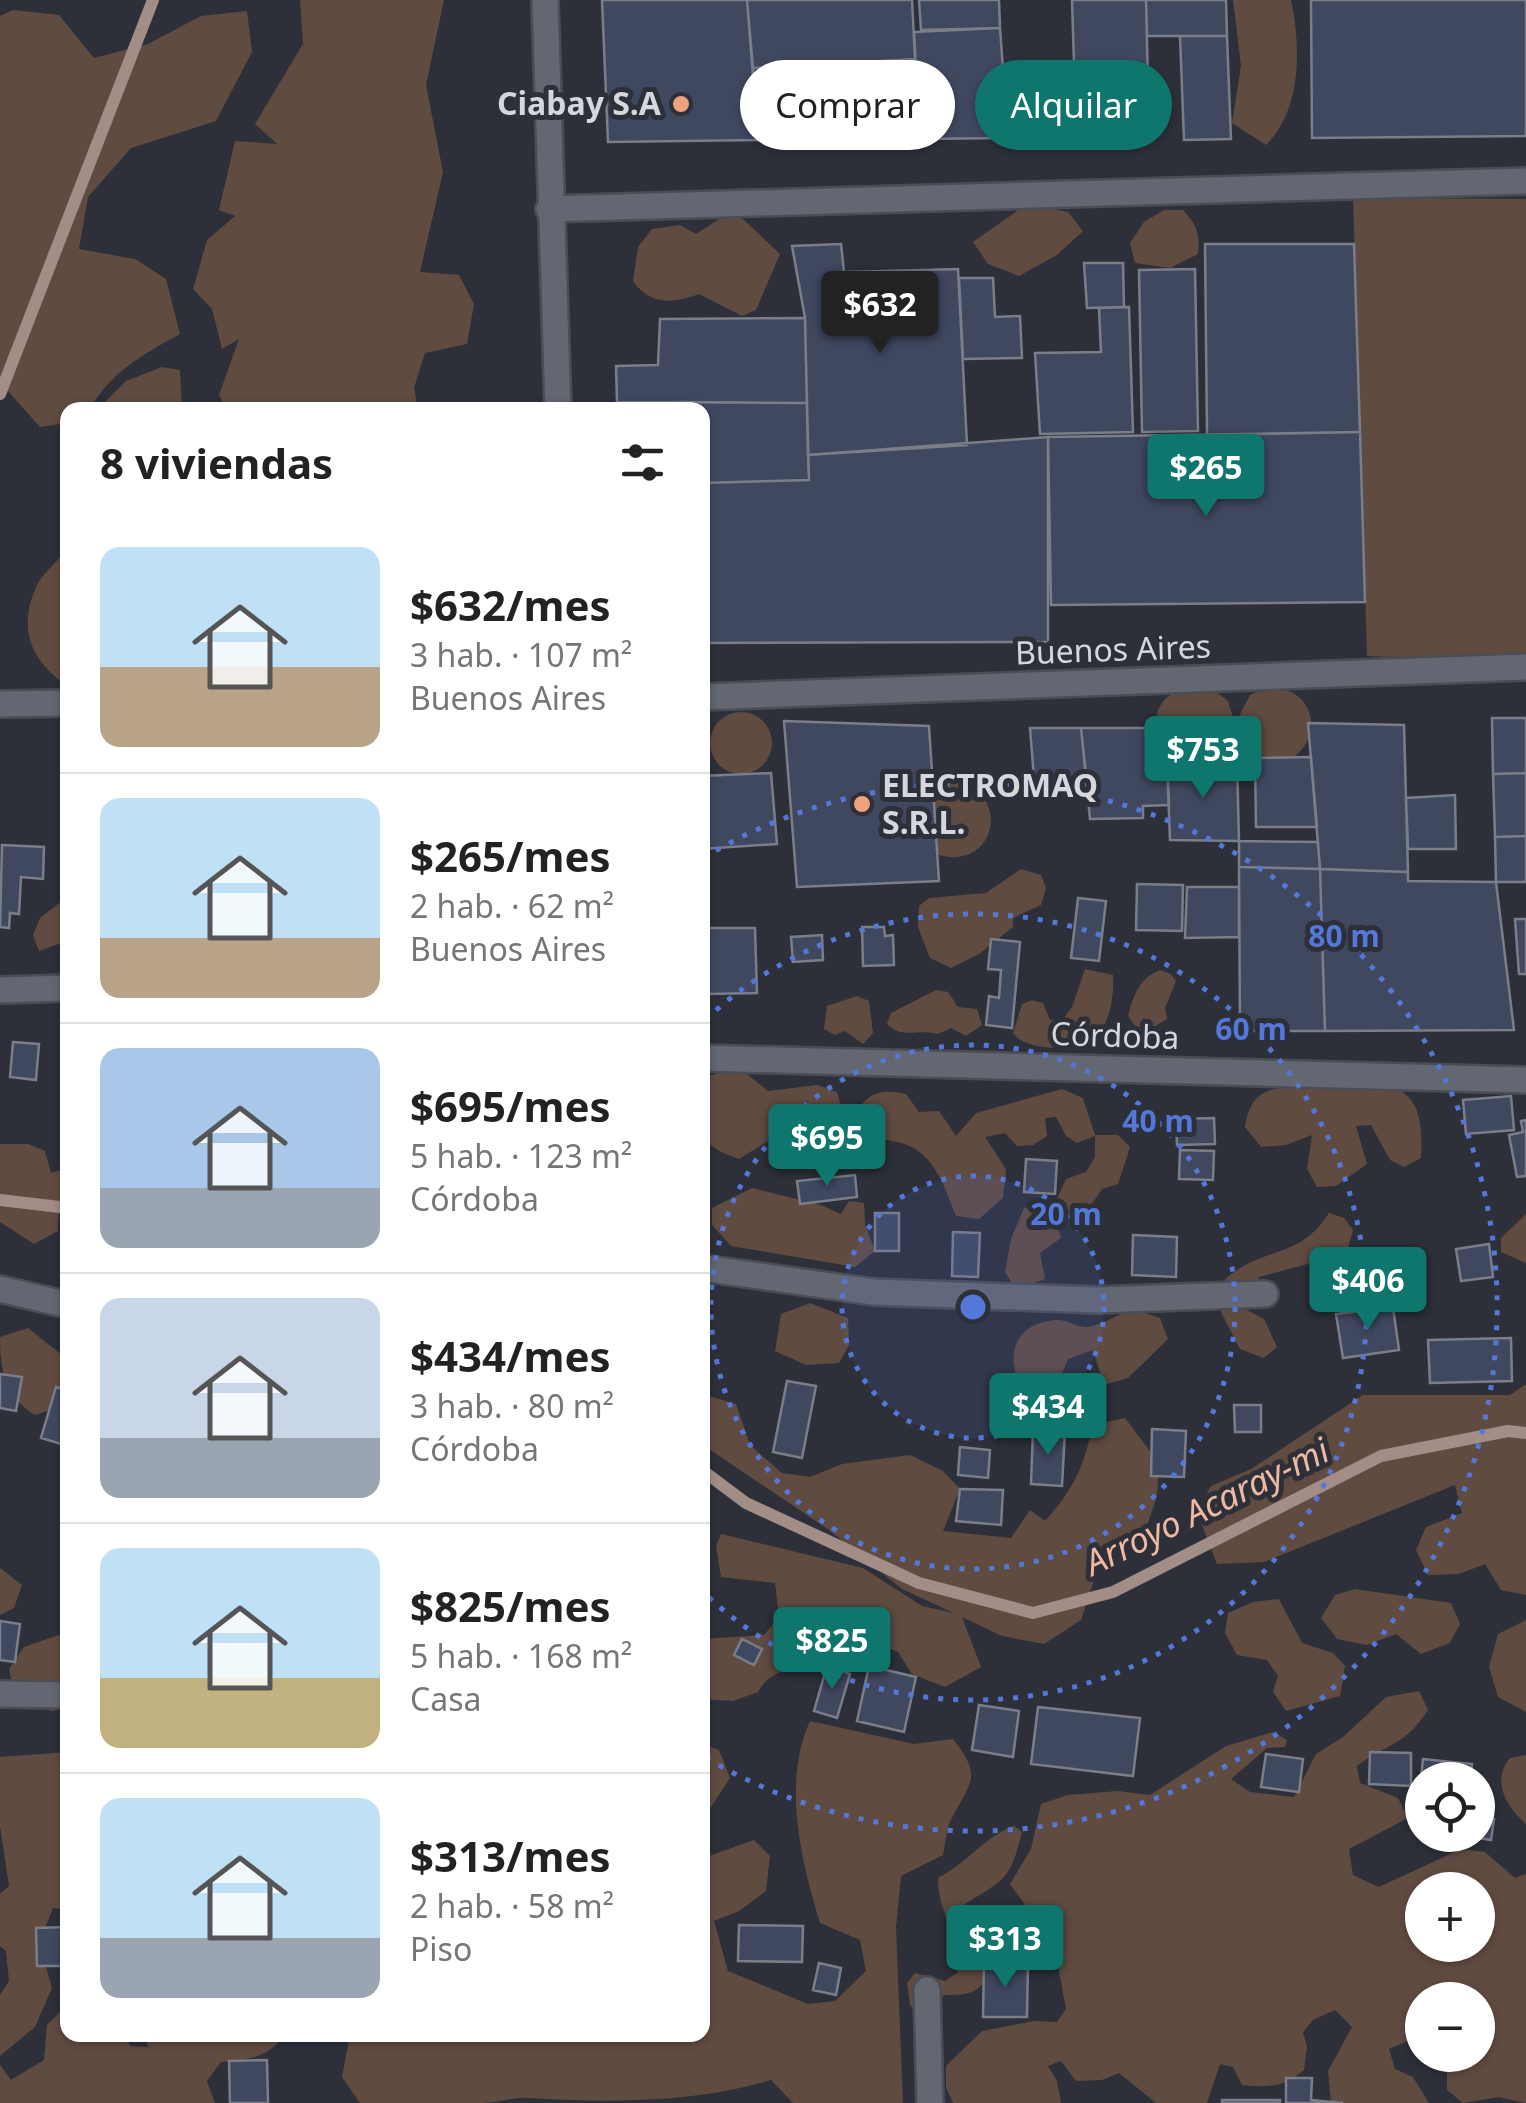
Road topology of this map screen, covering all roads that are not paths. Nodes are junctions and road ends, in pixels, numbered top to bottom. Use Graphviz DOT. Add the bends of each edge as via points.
graph roads {
  1 [pos="545,0"];
  2 [pos="1526,181"];
  3 [pos="549,208"];
  4 [pos="558,402"];
  5 [pos="1526,667"];
  6 [pos="710,698"];
  7 [pos="60,703"];
  8 [pos="0,704"];
  9 [pos="60,988"];
  10 [pos="0,990"];
  11 [pos="710,1058"];
  12 [pos="1526,1080"];
  13 [pos="710,1269"];
  14 [pos="0,1289"];
  15 [pos="1264,1294"];
  16 [pos="60,1303"];
  17 [pos="0,1694"];
  18 [pos="60,1695"];
  19 [pos="927,1990"];
  20 [pos="930,2103"];
  1 -- 3 [label="street"];
  2 -- 3 [label="street"];
  3 -- 4 [label="street"];
  5 -- 6 [label="street, Buenos Aires"];
  7 -- 8 [label="street"];
  9 -- 10 [label="street"];
  11 -- 12 [label="street, Córdoba"];
  13 -- 15 [label="street" via="874,1292 1098,1300"];
  14 -- 16 [label="street"];
  17 -- 18 [label="street"];
  19 -- 20 [label="street"];
}
